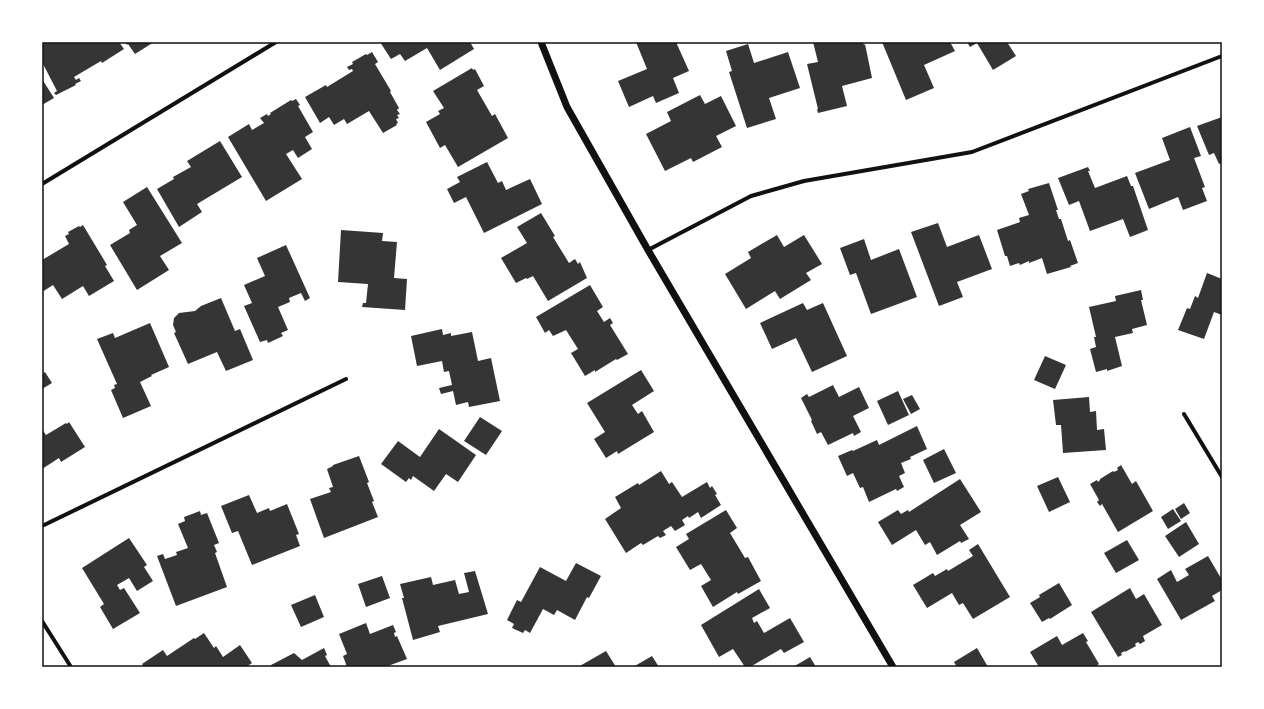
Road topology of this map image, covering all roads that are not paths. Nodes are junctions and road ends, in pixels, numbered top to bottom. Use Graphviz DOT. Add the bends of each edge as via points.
graph roads {
  1 [pos="276,42"];
  2 [pos="541,42"];
  3 [pos="1222,56"];
  4 [pos="42,184"];
  5 [pos="648,250"];
  6 [pos="346,380"];
  7 [pos="1184,414"];
  8 [pos="1222,477"];
  9 [pos="42,526"];
  10 [pos="42,621"];
  11 [pos="71,667"];
  12 [pos="893,667"];
  1 -- 4 [label="street"];
  2 -- 5 [label="street" via="567,108"];
  3 -- 5 [label="street" via="972,152 804,181 751,196"];
  5 -- 12 [label="street"];
  6 -- 9 [label="street"];
  7 -- 8 [label="street"];
  10 -- 11 [label="street"];
}
